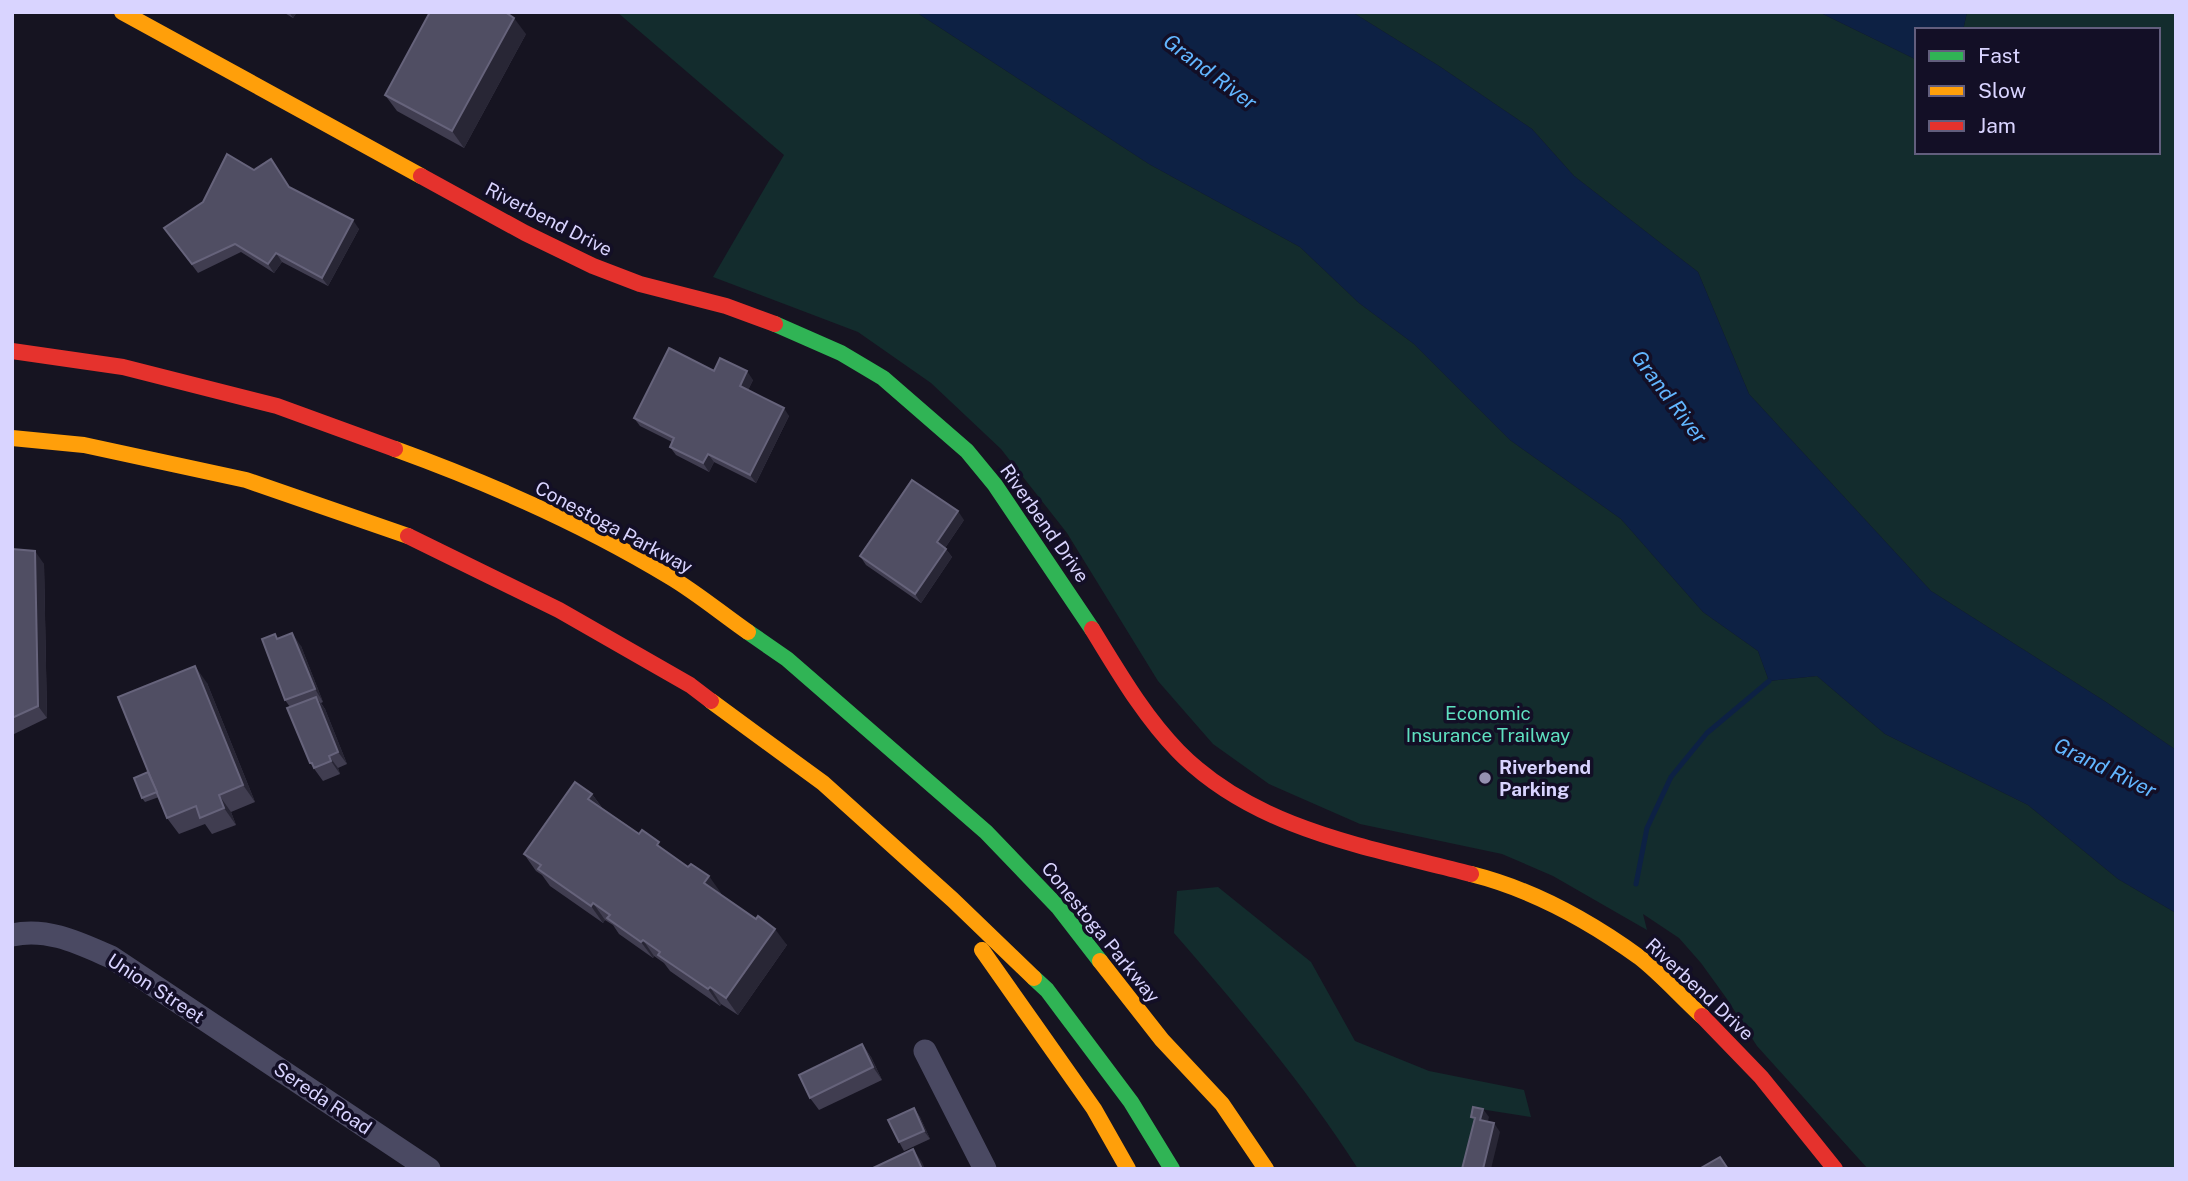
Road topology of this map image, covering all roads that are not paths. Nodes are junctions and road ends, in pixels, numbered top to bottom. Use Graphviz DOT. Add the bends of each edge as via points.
graph roads {
  1 [pos="122,12"];
  2 [pos="12,351"];
  3 [pos="12,438"];
  4 [pos="953,900"];
  5 [pos="12,935"];
  6 [pos="218,1028"];
  7 [pos="1162,1040"];
  8 [pos="925,1051"];
  9 [pos="1196,1099"];
  10 [pos="429,1169"];
  11 [pos="985,1169"];
  12 [pos="1128,1169"];
  13 [pos="1171,1169"];
  14 [pos="1266,1169"];
  15 [pos="1835,1169"];
  1 -- 15 [label="main road, Riverbend Drive" via="524,233 640,285 726,306 793,331 883,378 967,451 995,485 1147,713 1179,751 1219,786 1267,814 1315,833 1503,882 1559,907 1640,958 1720,1033"];
  2 -- 7 [label="main road, Conestoga Parkway" via="123,367 277,406 428,461 564,520 670,577 788,659 986,832 1059,908"];
  3 -- 4 [label="main road" via="84,444 246,480 411,537 559,610 691,685 823,783"];
  4 -- 12 [label="main road" via="987,960 1094,1109"];
  4 -- 13 [label="main road" via="1047,990 1131,1102"];
  5 -- 6 [label="street, Union Street" via="61,936 111,957"];
  6 -- 10 [label="street, Sereda Road"];
  7 -- 9 [label="main road, Conestoga Parkway"];
  7 -- 14 [label="main road, Conestoga Parkway" via="1222,1104"];
  8 -- 11 [label="street"];
}
